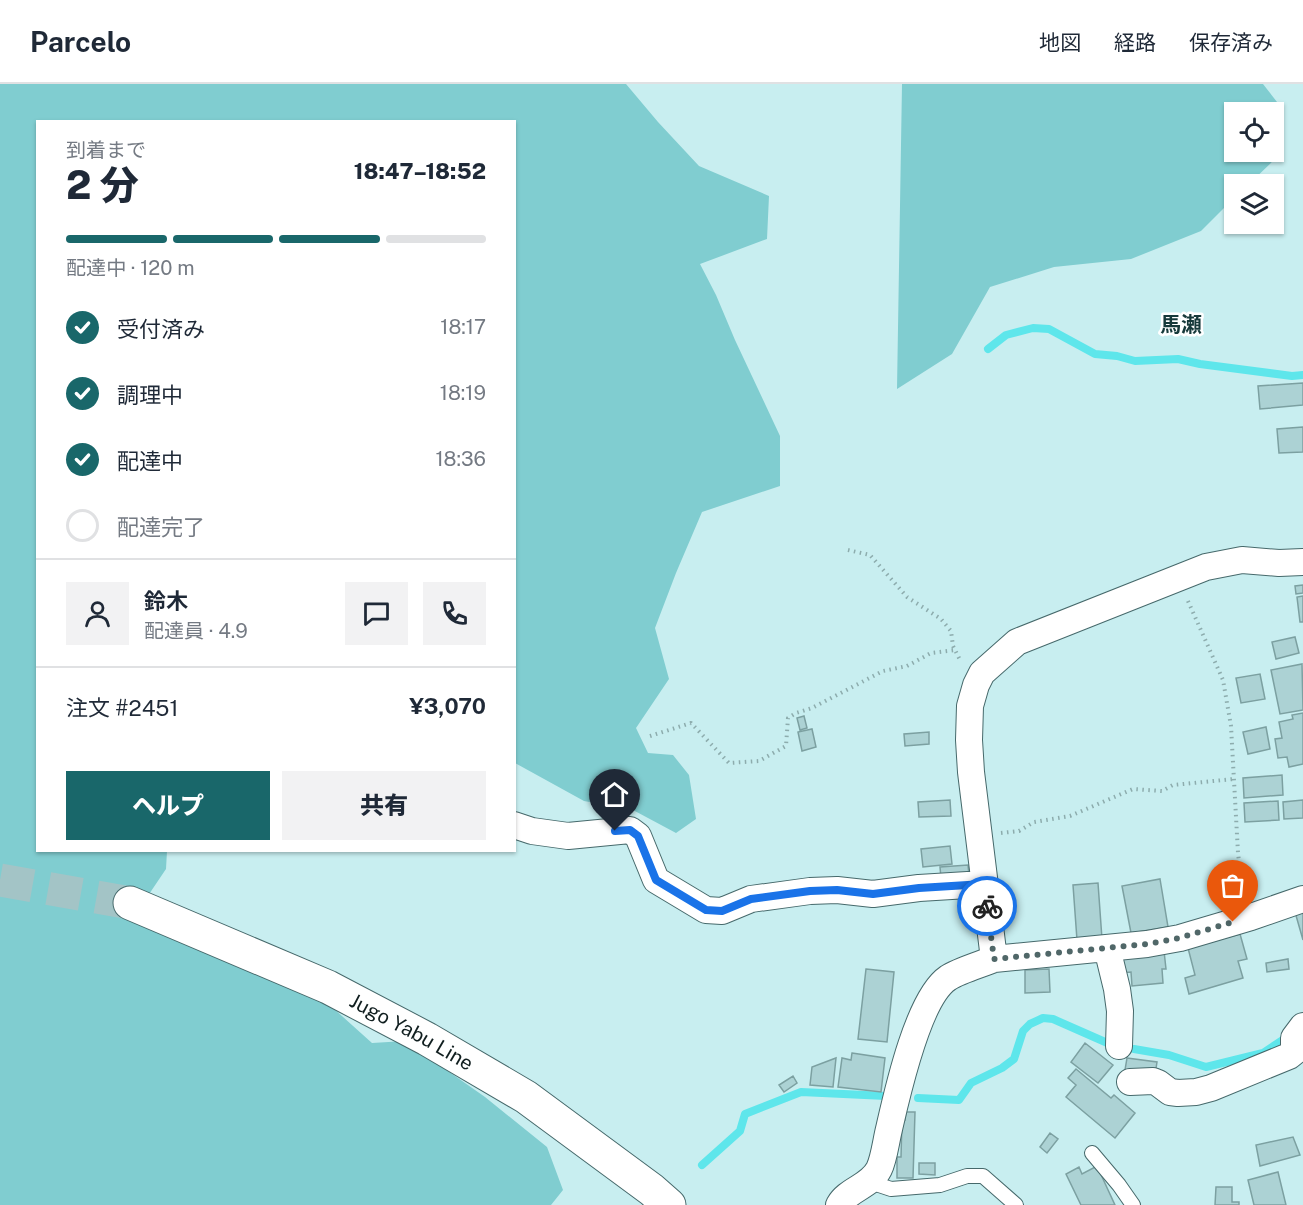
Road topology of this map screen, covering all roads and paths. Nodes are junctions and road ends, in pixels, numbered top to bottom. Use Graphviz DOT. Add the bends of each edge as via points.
graph roads {
  1 [pos="848,550"];
  2 [pos="1303,562"];
  3 [pos="1181,577"];
  4 [pos="956,650"];
  5 [pos="975,690"];
  6 [pos="650,736"];
  7 [pos="1234,780"];
  8 [pos="516,826"];
  9 [pos="978,837"];
  10 [pos="984,884"];
  11 [pos="1303,899"];
  12 [pos="130,903"];
  13 [pos="1251,917"];
  14 [pos="1107,948"];
  15 [pos="994,959"];
  16 [pos="1303,1026"];
  17 [pos="1119,1047"];
  18 [pos="1130,1082"];
  19 [pos="1092,1153"];
  20 [pos="870,1182"];
  21 [pos="669,1205"];
  22 [pos="839,1205"];
  23 [pos="1016,1205"];
  24 [pos="1133,1205"];
  1 -- 4 [label="path" via="870,555 907,597 941,619 951,632"];
  2 -- 3 [label="street" via="1242,560"];
  3 -- 5 [label="street" via="1017,642 982,673"];
  3 -- 7 [label="path" via="1223,680"];
  4 -- 5 [label="path"];
  4 -- 6 [label="path" via="931,653 907,666 883,671 796,713 788,718 786,746 759,761 729,763 690,723"];
  5 -- 9 [label="street" via="970,706 969,740"];
  7 -- 9 [label="path" via="1173,785 1161,790 1134,789 1070,816 1034,822 1019,831"];
  7 -- 13 [label="path" via="1242,892"];
  8 -- 10 [label="street" via="568,836 630,830 638,836 656,880 706,910 722,911 751,899 810,891 873,894"];
  9 -- 10 [label="street"];
  10 -- 15 [label="street"];
  11 -- 13 [label="street"];
  12 -- 21 [label="main road, Jugo Yabu Line" via="328,987 427,1039 526,1097"];
  13 -- 14 [label="street" via="1179,938"];
  14 -- 15 [label="street"];
  14 -- 17 [label="street" via="1120,1011"];
  15 -- 20 [label="street" via="948,977 928,1004 898,1088 879,1168"];
  16 -- 18 [label="street" via="1294,1038 1294,1052 1289,1056 1211,1088 1178,1094 1153,1081"];
  19 -- 24 [label="lane"];
  20 -- 22 [label="street"];
  20 -- 23 [label="lane" via="891,1188 940,1185 967,1176 983,1176"];
}
